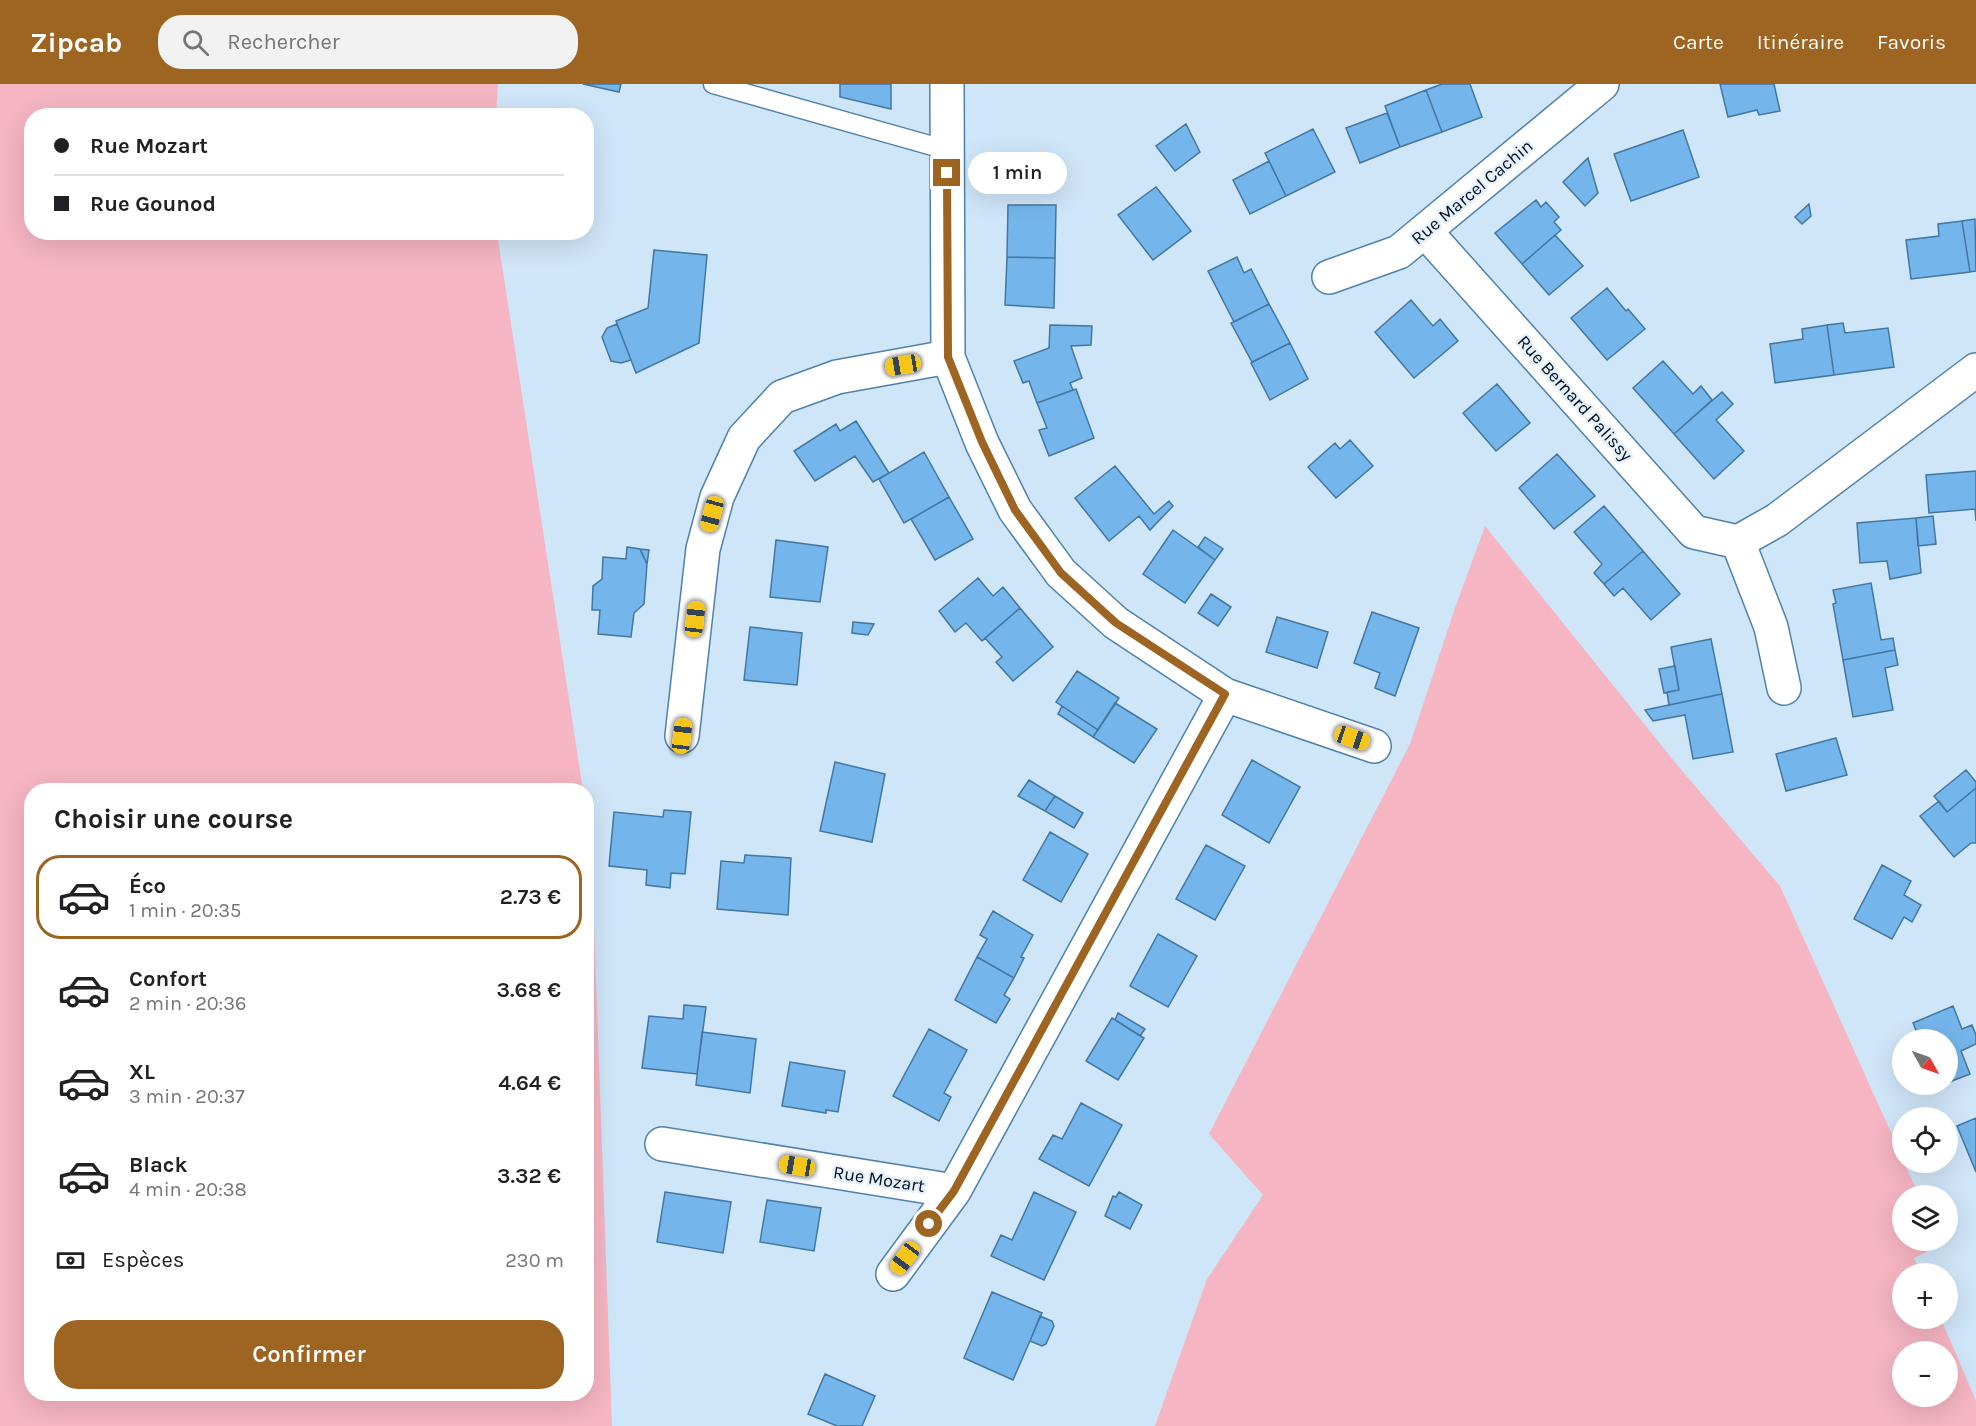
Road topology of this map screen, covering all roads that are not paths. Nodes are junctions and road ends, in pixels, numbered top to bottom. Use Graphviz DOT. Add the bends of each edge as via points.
graph roads {
  1 [pos="713,84"];
  2 [pos="947,84"];
  3 [pos="1602,84"];
  4 [pos="947,150"];
  5 [pos="1425,231"];
  6 [pos="1329,277"];
  7 [pos="948,357"];
  8 [pos="1976,370"];
  9 [pos="1738,542"];
  10 [pos="1784,688"];
  11 [pos="1225,694"];
  12 [pos="682,736"];
  13 [pos="1374,746"];
  14 [pos="662,1144"];
  15 [pos="954,1191"];
  16 [pos="893,1274"];
  1 -- 4 [label="lane"];
  2 -- 4 [label="street"];
  3 -- 5 [label="street, Rue Marcel Cachin"];
  4 -- 7 [label="street"];
  5 -- 6 [label="street, Rue Marcel Cachin" via="1399,252"];
  5 -- 9 [label="street, Rue Bernard Palissy" via="1695,532"];
  7 -- 11 [label="street" via="1015,510 1061,573 1116,623"];
  7 -- 12 [label="street" via="837,376 782,397 744,438 717,497 703,549"];
  8 -- 9 [label="street" via="1777,520"];
  9 -- 10 [label="street" via="1771,627"];
  11 -- 13 [label="street"];
  11 -- 15 [label="street, Rue Mozart"];
  14 -- 15 [label="street, Rue Mozart"];
  15 -- 16 [label="street, Rue Mozart"];
}
